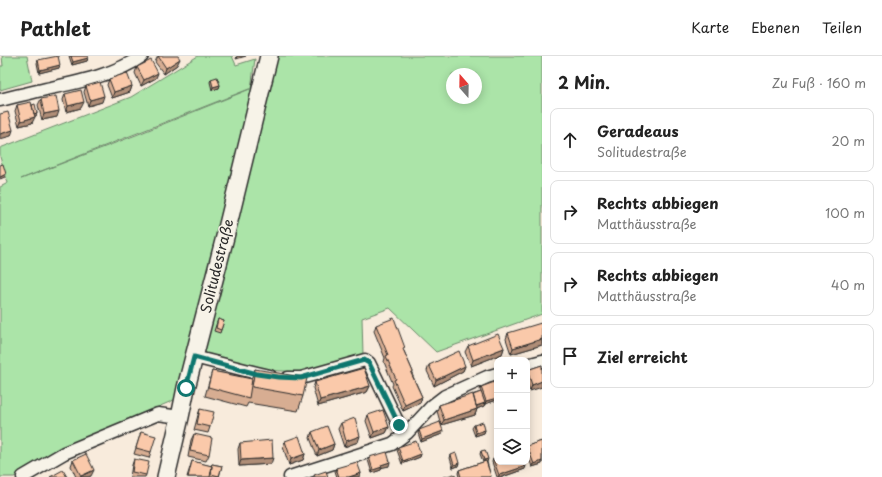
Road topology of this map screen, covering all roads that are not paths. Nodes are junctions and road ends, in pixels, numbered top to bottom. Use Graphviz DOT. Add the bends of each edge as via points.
graph roads {
  1 [pos="142,56"];
  2 [pos="269,56"];
  3 [pos="0,100"];
  4 [pos="194,357"];
  5 [pos="542,360"];
  6 [pos="530,364"];
  7 [pos="494,375"];
  8 [pos="180,417"];
  9 [pos="407,434"];
  10 [pos="23,477"];
  11 [pos="166,477"];
  12 [pos="290,477"];
  1 -- 3 [label="street" via="104,74"];
  2 -- 4 [label="main road, Solitudestraße"];
  4 -- 8 [label="main road, Solitudestraße"];
  4 -- 9 [label="street" via="257,374 301,378 364,360 369,363 399,425"];
  5 -- 6 [label="street"];
  7 -- 9 [label="street" via="445,396 432,406"];
  8 -- 10 [label="street" via="158,414 64,453"];
  8 -- 11 [label="main road, Solitudestraße"];
  9 -- 12 [label="street" via="392,444"];
}
